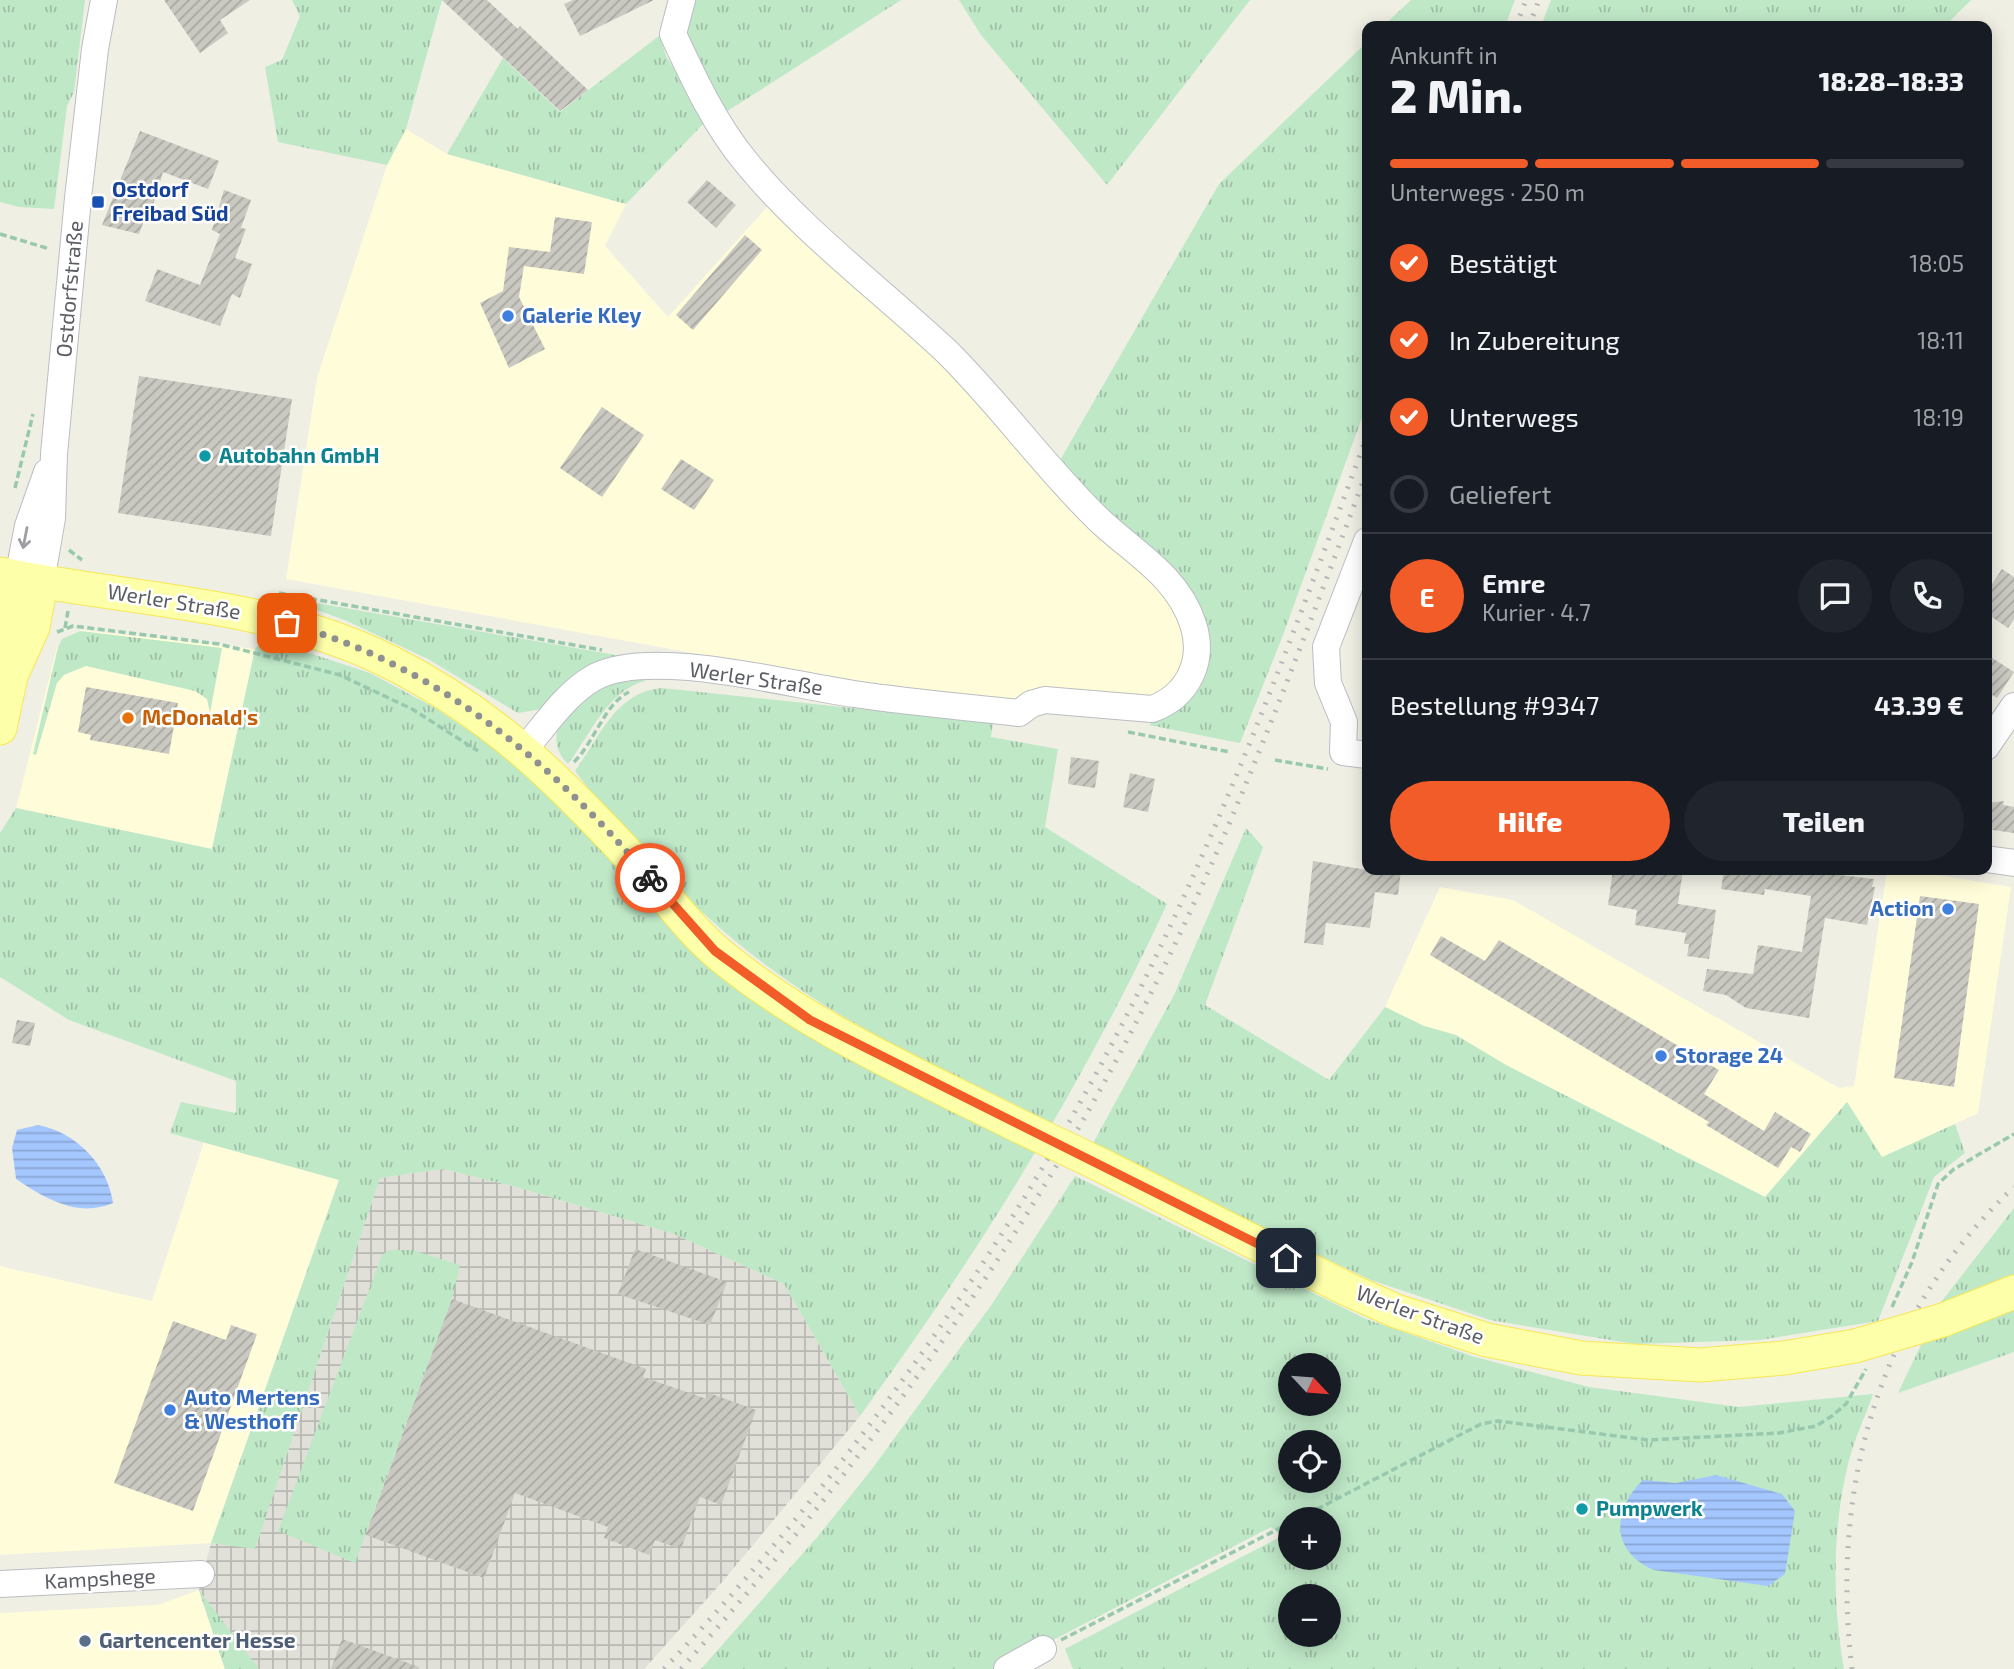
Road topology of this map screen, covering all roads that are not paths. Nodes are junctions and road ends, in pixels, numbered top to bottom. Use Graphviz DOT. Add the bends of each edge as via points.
graph roads {
  1 [pos="104,0"];
  2 [pos="682,0"];
  3 [pos="1362,554"];
  4 [pos="20,578"];
  5 [pos="11,676"];
  6 [pos="2014,706"];
  7 [pos="0,728"];
  8 [pos="1992,738"];
  9 [pos="524,749"];
  10 [pos="1350,759"];
  11 [pos="1992,860"];
  12 [pos="2014,863"];
  13 [pos="2014,1292"];
  14 [pos="201,1574"];
  15 [pos="0,1584"];
  16 [pos="1043,1649"];
  17 [pos="1007,1669"];
  1 -- 4 [label="street, Ostdorfstraße" via="78,198 52,518"];
  2 -- 9 [label="street, Werler Straße" via="673,34 715,116 744,160 947,353 1095,516 1163,574 1193,624 1193,669 1186,687 1169,703 1152,709 1045,700 1019,713 854,694 694,668 630,667 597,676 571,694"];
  3 -- 10 [label="street" via="1326,647 1328,683 1344,722"];
  4 -- 5 [label="main road" via="6,643"];
  4 -- 5 [label="main road" via="33,627"];
  4 -- 9 [label="main road, Werler Straße" via="239,612 310,629 389,662 450,695"];
  5 -- 7 [label="main road"];
  6 -- 8 [label="street"];
  9 -- 13 [label="main road, Werler Straße, bridge" via="558,779 715,951 749,978 838,1035 1396,1311 1488,1340 1581,1358 1700,1365 1862,1354"];
  11 -- 12 [label="street"];
  14 -- 15 [label="street, Kampshege"];
  16 -- 17 [label="street"];
}
